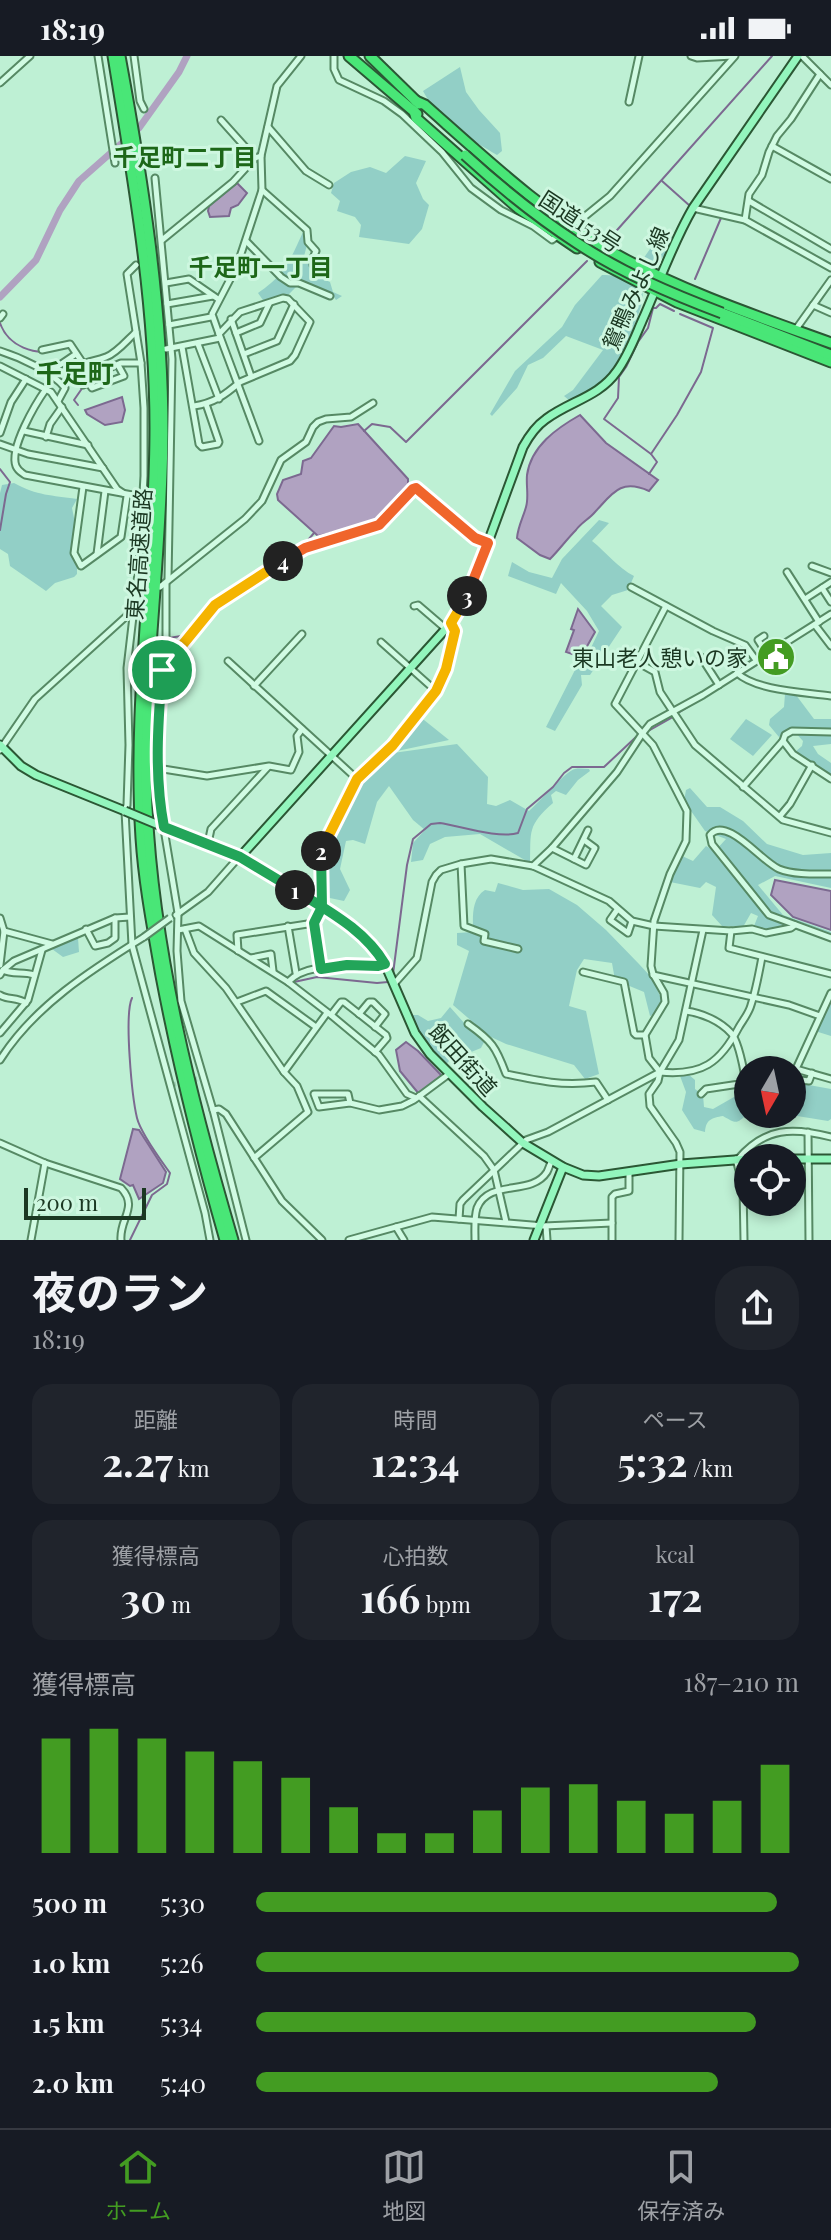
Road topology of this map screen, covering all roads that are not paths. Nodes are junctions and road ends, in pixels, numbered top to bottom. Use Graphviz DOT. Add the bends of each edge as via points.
graph roads {
  1 [pos="30,56"];
  2 [pos="98,56"];
  3 [pos="113,56"];
  4 [pos="120,56"];
  5 [pos="134,56"];
  6 [pos="301,56"];
  7 [pos="334,56"];
  8 [pos="371,56"];
  9 [pos="639,56"];
  10 [pos="691,56"];
  11 [pos="736,56"];
  12 [pos="800,56"];
  13 [pos="352,59"];
  14 [pos="820,74"];
  15 [pos="394,75"];
  16 [pos="0,83"];
  17 [pos="831,85"];
  18 [pos="124,98"];
  19 [pos="629,102"];
  20 [pos="415,106"];
  21 [pos="144,109"];
  22 [pos="221,120"];
  23 [pos="268,127"];
  24 [pos="772,146"];
  25 [pos="258,157"];
  26 [pos="115,163"];
  27 [pos="134,164"];
  28 [pos="155,178"];
  29 [pos="831,179"];
  30 [pos="329,185"];
  31 [pos="262,190"];
  32 [pos="749,201"];
  33 [pos="693,208"];
  34 [pos="745,220"];
  35 [pos="572,226"];
  36 [pos="558,236"];
  37 [pos="247,241"];
  38 [pos="161,244"];
  39 [pos="831,249"];
  40 [pos="136,265"];
  41 [pos="313,265"];
  42 [pos="831,268"];
  43 [pos="661,276"];
  44 [pos="831,280"];
  45 [pos="166,283"];
  46 [pos="655,291"];
  47 [pos="330,296"];
  48 [pos="216,297"];
  49 [pos="269,303"];
  50 [pos="167,304"];
  51 [pos="294,304"];
  52 [pos="813,305"];
  53 [pos="723,311"];
  54 [pos="831,313"];
  55 [pos="211,317"];
  56 [pos="231,319"];
  57 [pos="169,325"];
  58 [pos="795,330"];
  59 [pos="137,332"];
  60 [pos="236,333"];
  61 [pos="219,336"];
  62 [pos="198,344"];
  63 [pos="831,346"];
  64 [pos="182,347"];
  65 [pos="168,349"];
  66 [pos="42,350"];
  67 [pos="147,350"];
  68 [pos="0,351"];
  69 [pos="139,351"];
  70 [pos="76,354"];
  71 [pos="244,354"];
  72 [pos="831,355"];
  73 [pos="82,362"];
  74 [pos="831,362"];
  75 [pos="141,363"];
  76 [pos="118,365"];
  77 [pos="3,367"];
  78 [pos="48,373"];
  79 [pos="251,376"];
  80 [pos="0,378"];
  81 [pos="26,379"];
  82 [pos="88,383"];
  83 [pos="237,385"];
  84 [pos="46,389"];
  85 [pos="219,399"];
  86 [pos="373,403"];
  87 [pos="60,404"];
  88 [pos="206,404"];
  89 [pos="194,406"];
  90 [pos="24,431"];
  91 [pos="0,433"];
  92 [pos="46,437"];
  93 [pos="259,441"];
  94 [pos="0,444"];
  95 [pos="89,445"];
  96 [pos="16,451"];
  97 [pos="103,468"];
  98 [pos="83,487"];
  99 [pos="105,491"];
  100 [pos="127,496"];
  101 [pos="143,497"];
  102 [pos="488,543"];
  103 [pos="97,555"];
  104 [pos="812,566"];
  105 [pos="787,572"];
  106 [pos="831,573"];
  107 [pos="831,582"];
  108 [pos="165,584"];
  109 [pos="631,587"];
  110 [pos="822,588"];
  111 [pos="805,599"];
  112 [pos="142,602"];
  113 [pos="831,602"];
  114 [pos="414,606"];
  115 [pos="666,606"];
  116 [pos="133,609"];
  117 [pos="831,614"];
  118 [pos="817,623"];
  119 [pos="448,626"];
  120 [pos="302,634"];
  121 [pos="764,636"];
  122 [pos="381,642"];
  123 [pos="831,646"];
  124 [pos="767,654"];
  125 [pos="701,657"];
  126 [pos="756,660"];
  127 [pos="228,661"];
  128 [pos="637,662"];
  129 [pos="411,669"];
  130 [pos="162,670"];
  131 [pos="737,673"];
  132 [pos="719,685"];
  133 [pos="254,686"];
  134 [pos="436,691"];
  135 [pos="831,696"];
  136 [pos="673,712"];
  137 [pos="302,729"];
  138 [pos="831,732"];
  139 [pos="642,734"];
  140 [pos="783,741"];
  141 [pos="1,747"];
  142 [pos="332,756"];
  143 [pos="812,765"];
  144 [pos="269,766"];
  145 [pos="157,768"];
  146 [pos="357,779"];
  147 [pos="831,779"];
  148 [pos="743,787"];
  149 [pos="125,811"];
  150 [pos="780,816"];
  151 [pos="163,827"];
  152 [pos="588,830"];
  153 [pos="831,833"];
  154 [pos="584,840"];
  155 [pos="208,843"];
  156 [pos="552,848"];
  157 [pos="240,857"];
  158 [pos="574,859"];
  159 [pos="461,864"];
  160 [pos="533,866"];
  161 [pos="831,874"];
  162 [pos="322,907"];
  163 [pos="617,910"];
  164 [pos="178,913"];
  165 [pos="130,917"];
  166 [pos="0,918"];
  167 [pos="115,918"];
  168 [pos="632,921"];
  169 [pos="314,923"];
  170 [pos="795,925"];
  171 [pos="288,926"];
  172 [pos="654,926"];
  173 [pos="86,929"];
  174 [pos="181,930"];
  175 [pos="703,930"];
  176 [pos="4,931"];
  177 [pos="731,931"];
  178 [pos="831,938"];
  179 [pos="52,944"];
  180 [pos="132,945"];
  181 [pos="42,949"];
  182 [pos="518,949"];
  183 [pos="238,951"];
  184 [pos="762,957"];
  185 [pos="250,959"];
  186 [pos="385,964"];
  187 [pos="1,969"];
  188 [pos="321,969"];
  189 [pos="273,972"];
  190 [pos="583,972"];
  191 [pos="296,973"];
  192 [pos="653,974"];
  193 [pos="831,974"];
  194 [pos="34,975"];
  195 [pos="288,982"];
  196 [pos="692,983"];
  197 [pos="394,984"];
  198 [pos="831,993"];
  199 [pos="0,995"];
  200 [pos="754,996"];
  201 [pos="237,1002"];
  202 [pos="26,1003"];
  203 [pos="686,1011"];
  204 [pos="329,1014"];
  205 [pos="359,1014"];
  206 [pos="820,1016"];
  207 [pos="3,1023"];
  208 [pos="468,1024"];
  209 [pos="316,1027"];
  210 [pos="375,1027"];
  211 [pos="0,1033"];
  212 [pos="645,1035"];
  213 [pos="734,1037"];
  214 [pos="375,1052"];
  215 [pos="739,1056"];
  216 [pos="0,1060"];
  217 [pos="284,1072"];
  218 [pos="660,1072"];
  219 [pos="812,1073"];
  220 [pos="449,1074"];
  221 [pos="197,1079"];
  222 [pos="204,1079"];
  223 [pos="831,1079"];
  224 [pos="806,1081"];
  225 [pos="734,1085"];
  226 [pos="701,1094"];
  227 [pos="418,1097"];
  228 [pos="608,1100"];
  229 [pos="350,1103"];
  230 [pos="213,1110"];
  231 [pos="808,1132"];
  232 [pos="831,1137"];
  233 [pos="0,1143"];
  234 [pos="523,1143"];
  235 [pos="755,1144"];
  236 [pos="254,1158"];
  237 [pos="734,1159"];
  238 [pos="809,1159"];
  239 [pos="831,1159"];
  240 [pos="552,1160"];
  241 [pos="45,1163"];
  242 [pos="681,1164"];
  243 [pos="563,1167"];
  244 [pos="494,1170"];
  245 [pos="629,1172"];
  246 [pos="500,1190"];
  247 [pos="744,1216"];
  248 [pos="459,1219"];
  249 [pos="476,1220"];
  250 [pos="506,1222"];
  251 [pos="612,1223"];
  252 [pos="243,1226"];
  253 [pos="396,1226"];
  254 [pos="543,1226"];
  255 [pos="235,1236"];
  256 [pos="31,1240"];
  257 [pos="121,1240"];
  258 [pos="210,1240"];
  259 [pos="225,1240"];
  260 [pos="246,1240"];
  261 [pos="322,1240"];
  262 [pos="349,1240"];
  263 [pos="404,1240"];
  264 [pos="475,1240"];
  265 [pos="534,1240"];
  266 [pos="547,1240"];
  267 [pos="612,1240"];
  268 [pos="679,1240"];
  269 [pos="744,1240"];
  270 [pos="809,1240"];
  1 -- 16 [label="street"];
  2 -- 26 [label="street"];
  3 -- 18 [label="highway, 東名高速道路"];
  4 -- 18 [label="highway, 東名高速道路"];
  5 -- 21 [label="street"];
  6 -- 23 [label="street" via="277,86"];
  7 -- 36 [label="street" via="339,80 402,114 471,188 552,240"];
  8 -- 15 [label="street"];
  8 -- 20 [label="highway, 国道153号"];
  9 -- 19 [label="street"];
  10 -- 11 [label="street"];
  11 -- 35 [label="street" via="610,196"];
  12 -- 14 [label="street"];
  12 -- 33 [label="main road, 鴛鴨みよし線"];
  13 -- 20 [label="highway, 国道153号"];
  14 -- 17 [label="street"];
  14 -- 24 [label="street"];
  18 -- 27 [label="highway, 東名高速道路"];
  20 -- 35 [label="highway" via="425,105 523,191"];
  20 -- 36 [label="highway" via="416,118 518,208"];
  20 -- 53 [label="highway, 国道153号, bridge" via="579,238"];
  20 -- 53 [label="highway, 国道153号, bridge" via="465,155 579,244 653,284"];
  22 -- 25 [label="street"];
  23 -- 25 [label="street"];
  23 -- 30 [label="street" via="306,171"];
  24 -- 29 [label="street"];
  24 -- 32 [label="street"];
  25 -- 31 [label="street"];
  25 -- 38 [label="street"];
  27 -- 255 [label="highway, 東名高速道路" via="157,300 162,374 147,721 149,841 184,1053"];
  27 -- 259 [label="highway, 東名高速道路" via="155,396 139,720 141,840 173,1036"];
  28 -- 38 [label="street"];
  31 -- 37 [label="street"];
  31 -- 41 [label="street" via="307,230 316,251"];
  32 -- 34 [label="street"];
  32 -- 39 [label="street"];
  33 -- 34 [label="street"];
  33 -- 43 [label="main road, 鴛鴨みよし線"];
  34 -- 42 [label="street"];
  35 -- 36 [label="street"];
  35 -- 43 [label="highway"];
  36 -- 46 [label="highway"];
  37 -- 47 [label="street" via="290,283"];
  37 -- 48 [label="street"];
  38 -- 45 [label="street"];
  40 -- 59 [label="street" via="127,274"];
  43 -- 46 [label="main road, 鴛鴨みよし線"];
  43 -- 58 [label="highway"];
  44 -- 52 [label="street"];
  45 -- 48 [label="street" via="189,279"];
  45 -- 50 [label="street"];
  46 -- 74 [label="highway"];
  46 -- 102 [label="main road, 鴛鴨みよし線" via="627,354 608,382 532,432"];
  48 -- 50 [label="street"];
  48 -- 55 [label="street"];
  49 -- 51 [label="street" via="286,298"];
  49 -- 56 [label="street"];
  49 -- 60 [label="street" via="260,323"];
  50 -- 57 [label="street"];
  51 -- 71 [label="street" via="277,341"];
  51 -- 79 [label="street" via="310,322 295,355"];
  52 -- 54 [label="street"];
  52 -- 58 [label="street"];
  53 -- 63 [label="highway, 国道153号"];
  53 -- 72 [label="highway, 国道153号"];
  55 -- 57 [label="street"];
  55 -- 61 [label="street"];
  56 -- 60 [label="street"];
  56 -- 61 [label="street"];
  57 -- 65 [label="street"];
  58 -- 63 [label="highway"];
  59 -- 69 [label="street"];
  59 -- 73 [label="street" via="108,356"];
  60 -- 71 [label="street"];
  61 -- 62 [label="street"];
  61 -- 83 [label="street"];
  62 -- 64 [label="street"];
  62 -- 85 [label="street"];
  64 -- 65 [label="street"];
  64 -- 89 [label="street"];
  65 -- 108 [label="street" via="173,407"];
  66 -- 70 [label="street" via="67,344"];
  67 -- 69 [label="street"];
  68 -- 78 [label="street"];
  69 -- 75 [label="street"];
  70 -- 73 [label="street"];
  70 -- 78 [label="street"];
  71 -- 79 [label="street"];
  73 -- 82 [label="street" via="73,374 83,385"];
  75 -- 76 [label="street"];
  75 -- 101 [label="street"];
  76 -- 82 [label="street" via="85,378"];
  76 -- 82 [label="street" via="124,376 92,388"];
  77 -- 80 [label="street"];
  77 -- 81 [label="street"];
  78 -- 87 [label="street" via="64,386"];
  79 -- 83 [label="street"];
  81 -- 84 [label="street"];
  81 -- 91 [label="street"];
  83 -- 85 [label="street"];
  83 -- 93 [label="street"];
  84 -- 87 [label="street"];
  84 -- 90 [label="street"];
  85 -- 88 [label="street"];
  86 -- 108 [label="street" via="351,417 318,422 306,442 281,460 262,501 245,519"];
  87 -- 92 [label="street"];
  87 -- 95 [label="street"];
  88 -- 89 [label="street"];
  88 -- 89 [label="street" via="219,442 203,447"];
  90 -- 92 [label="street"];
  90 -- 96 [label="street"];
  92 -- 95 [label="street"];
  94 -- 96 [label="street"];
  95 -- 97 [label="street"];
  96 -- 97 [label="street"];
  96 -- 98 [label="street" via="16,464 25,475"];
  97 -- 100 [label="street"];
  98 -- 99 [label="street"];
  98 -- 103 [label="street" via="74,553 81,566"];
  99 -- 100 [label="street"];
  99 -- 103 [label="street"];
  100 -- 101 [label="street"];
  100 -- 103 [label="street" via="121,537"];
  101 -- 116 [label="street"];
  102 -- 119 [label="main road, 鴛鴨みよし線" via="472,586"];
  102 -- 130 [label="street" via="415,488 379,525 305,548 222,599"];
  104 -- 106 [label="street"];
  105 -- 111 [label="street"];
  107 -- 110 [label="street"];
  108 -- 130 [label="street"];
  109 -- 115 [label="street"];
  110 -- 111 [label="street"];
  110 -- 113 [label="street"];
  111 -- 118 [label="street"];
  112 -- 116 [label="street"];
  114 -- 119 [label="street"];
  115 -- 126 [label="street" via="745,645"];
  115 -- 128 [label="street"];
  116 -- 141 [label="street" via="35,699"];
  116 -- 149 [label="street"];
  117 -- 118 [label="street"];
  118 -- 123 [label="street"];
  118 -- 124 [label="street"];
  119 -- 129 [label="main road, 鴛鴨みよし線"];
  119 -- 134 [label="street" via="455,631"];
  120 -- 133 [label="street"];
  121 -- 124 [label="street" via="758,640"];
  122 -- 129 [label="street"];
  124 -- 126 [label="street"];
  125 -- 132 [label="street"];
  126 -- 131 [label="street"];
  127 -- 133 [label="street"];
  128 -- 136 [label="street" via="655,672"];
  128 -- 139 [label="street" via="615,704"];
  129 -- 134 [label="street"];
  129 -- 142 [label="main road, 鴛鴨みよし線"];
  130 -- 145 [label="street"];
  131 -- 132 [label="street"];
  131 -- 135 [label="street" via="768,686"];
  132 -- 136 [label="street"];
  133 -- 137 [label="street"];
  134 -- 146 [label="street" via="393,745"];
  136 -- 139 [label="street"];
  136 -- 148 [label="street" via="695,745"];
  137 -- 142 [label="street"];
  137 -- 144 [label="street" via="291,770"];
  138 -- 140 [label="street" via="792,731"];
  139 -- 156 [label="street"];
  139 -- 172 [label="street" via="655,748 687,811 686,841"];
  140 -- 143 [label="street"];
  140 -- 148 [label="street"];
  141 -- 149 [label="main road, 飯田街道" via="36,775"];
  142 -- 146 [label="street"];
  142 -- 157 [label="main road, 鴛鴨みよし線"];
  143 -- 147 [label="street"];
  143 -- 150 [label="street"];
  144 -- 145 [label="street" via="207,776"];
  144 -- 155 [label="street" via="211,829"];
  145 -- 151 [label="street"];
  146 -- 162 [label="street" via="322,850"];
  148 -- 150 [label="street"];
  149 -- 151 [label="main road, 飯田街道, bridge"];
  149 -- 165 [label="street"];
  150 -- 153 [label="street"];
  151 -- 155 [label="main road, 飯田街道"];
  151 -- 164 [label="street"];
  152 -- 154 [label="street"];
  154 -- 158 [label="street"];
  154 -- 158 [label="street" via="595,848 588,864"];
  155 -- 157 [label="main road, 飯田街道"];
  156 -- 158 [label="street"];
  156 -- 160 [label="street"];
  157 -- 162 [label="main road, 飯田街道"];
  157 -- 164 [label="street" via="208,892"];
  159 -- 160 [label="street" via="491,859"];
  159 -- 182 [label="street" via="464,926 485,934 484,941"];
  159 -- 197 [label="street" via="441,870 432,882 417,958"];
  160 -- 163 [label="street" via="609,901"];
  161 -- 170 [label="street" via="784,871 732,834 719,828 712,831 712,844 765,913"];
  162 -- 169 [label="street"];
  162 -- 186 [label="main road, 飯田街道" via="365,937"];
  163 -- 168 [label="street"];
  163 -- 168 [label="street" via="610,920 628,933"];
  164 -- 174 [label="street"];
  164 -- 180 [label="street, bridge"];
  165 -- 167 [label="street"];
  165 -- 180 [label="street"];
  166 -- 176 [label="street"];
  167 -- 173 [label="street"];
  167 -- 173 [label="street" via="115,938 101,946 95,946"];
  168 -- 172 [label="street"];
  169 -- 171 [label="street"];
  169 -- 188 [label="street"];
  170 -- 177 [label="street" via="766,933"];
  170 -- 178 [label="street"];
  171 -- 183 [label="street" via="237,935"];
  171 -- 191 [label="street"];
  172 -- 175 [label="street"];
  172 -- 192 [label="street"];
  173 -- 179 [label="street"];
  174 -- 183 [label="street" via="199,926"];
  174 -- 201 [label="street"];
  174 -- 222 [label="street" via="181,1001"];
  175 -- 177 [label="street"];
  175 -- 196 [label="street"];
  176 -- 179 [label="street"];
  176 -- 187 [label="street"];
  177 -- 184 [label="street" via="729,948"];
  179 -- 181 [label="street"];
  180 -- 216 [label="street" via="49,1003"];
  180 -- 258 [label="street"];
  181 -- 187 [label="street"];
  181 -- 194 [label="street"];
  183 -- 185 [label="street"];
  184 -- 193 [label="street"];
  184 -- 200 [label="street"];
  185 -- 189 [label="street"];
  185 -- 189 [label="street" via="271,954"];
  186 -- 188 [label="street"];
  186 -- 197 [label="main road, 飯田街道"];
  187 -- 194 [label="street"];
  188 -- 191 [label="street"];
  189 -- 195 [label="street"];
  190 -- 212 [label="street" via="624,982 634,1033"];
  191 -- 195 [label="street"];
  192 -- 196 [label="street"];
  192 -- 212 [label="street" via="665,1002"];
  194 -- 202 [label="street"];
  195 -- 204 [label="street"];
  196 -- 200 [label="street"];
  196 -- 203 [label="street"];
  197 -- 220 [label="main road, 飯田街道" via="415,1033"];
  198 -- 206 [label="street"];
  199 -- 202 [label="street"];
  200 -- 206 [label="street"];
  200 -- 213 [label="street"];
  201 -- 209 [label="street" via="266,991"];
  201 -- 217 [label="street"];
  202 -- 207 [label="street"];
  203 -- 213 [label="street" via="703,1014"];
  203 -- 218 [label="street" via="679,1040"];
  204 -- 205 [label="street" via="341,1002"];
  204 -- 209 [label="street"];
  204 -- 214 [label="street"];
  205 -- 210 [label="street"];
  205 -- 210 [label="street" via="373,1002 385,1014"];
  206 -- 219 [label="street" via="796,1069"];
  207 -- 211 [label="street"];
  208 -- 228 [label="street" via="496,1048 506,1074 548,1084 596,1082"];
  209 -- 217 [label="street"];
  210 -- 214 [label="street" via="387,1038"];
  212 -- 218 [label="street" via="649,1058"];
  213 -- 215 [label="street"];
  213 -- 218 [label="street" via="719,1057 696,1070"];
  214 -- 227 [label="street" via="407,1094"];
  217 -- 236 [label="street" via="308,1112"];
  218 -- 228 [label="street"];
  218 -- 242 [label="street" via="648,1101 676,1143"];
  219 -- 223 [label="street"];
  219 -- 224 [label="street"];
  220 -- 227 [label="street"];
  220 -- 234 [label="main road, 飯田街道"];
  221 -- 222 [label="street"];
  222 -- 230 [label="street"];
  225 -- 226 [label="street"];
  227 -- 229 [label="street" via="388,1110"];
  227 -- 244 [label="street"];
  228 -- 234 [label="street"];
  229 -- 229 [label="street" via="348,1094 314,1094 319,1107"];
  230 -- 236 [label="street" via="226,1114"];
  230 -- 252 [label="street"];
  231 -- 232 [label="street"];
  231 -- 235 [label="street" via="780,1131"];
  231 -- 238 [label="street"];
  233 -- 241 [label="street"];
  234 -- 240 [label="main road, 飯田街道"];
  234 -- 244 [label="street"];
  236 -- 261 [label="street" via="282,1201"];
  237 -- 242 [label="main road, 飯田街道"];
  238 -- 239 [label="main road"];
  238 -- 270 [label="street"];
  240 -- 243 [label="main road, 飯田街道"];
  240 -- 246 [label="street" via="535,1182"];
  241 -- 256 [label="street"];
  241 -- 257 [label="street" via="125,1192 129,1205"];
  242 -- 245 [label="main road, 飯田街道"];
  242 -- 268 [label="street"];
  243 -- 245 [label="main road, 飯田街道" via="591,1176"];
  243 -- 254 [label="main road"];
  244 -- 246 [label="street"];
  244 -- 248 [label="street" via="460,1204"];
  245 -- 251 [label="street" via="629,1191 612,1196"];
  246 -- 249 [label="street" via="482,1200"];
  246 -- 250 [label="street"];
  247 -- 269 [label="street"];
  248 -- 249 [label="street"];
  248 -- 253 [label="street" via="432,1217"];
  249 -- 250 [label="street"];
  249 -- 264 [label="street"];
  250 -- 254 [label="street"];
  251 -- 254 [label="street"];
  251 -- 267 [label="street"];
  252 -- 255 [label="street"];
  252 -- 260 [label="street"];
  253 -- 262 [label="street"];
  253 -- 263 [label="street"];
  254 -- 265 [label="main road"];
  254 -- 266 [label="street"];
}
